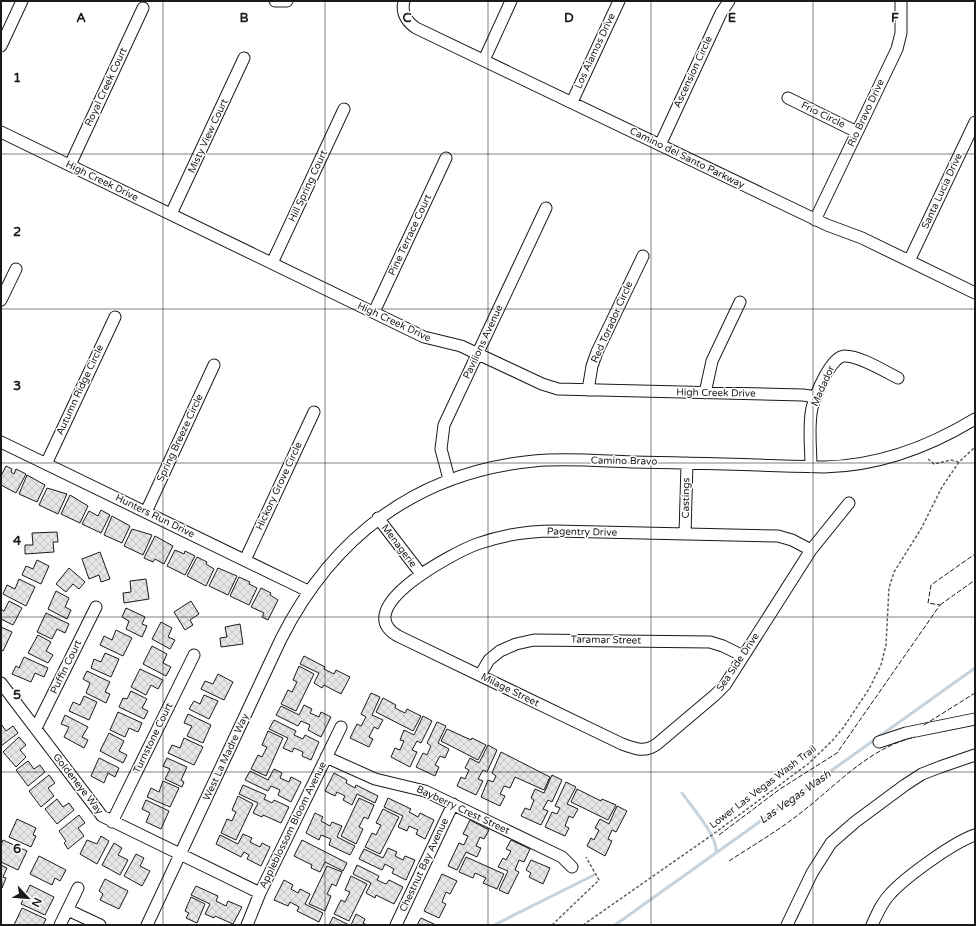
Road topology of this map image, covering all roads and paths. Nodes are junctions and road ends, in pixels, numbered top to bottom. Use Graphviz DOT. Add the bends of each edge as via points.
graph roads {
  1 [pos="22,1"];
  2 [pos="404,1"];
  3 [pos="511,1"];
  4 [pos="619,1"];
  5 [pos="729,1"];
  6 [pos="901,1"];
  7 [pos="142,8"];
  8 [pos="1,46"];
  9 [pos="244,58"];
  10 [pos="484,60"];
  11 [pos="788,98"];
  12 [pos="572,102"];
  13 [pos="344,109"];
  14 [pos="975,122"];
  15 [pos="1,132"];
  16 [pos="857,132"];
  17 [pos="660,145"];
  18 [pos="446,158"];
  19 [pos="70,165"];
  20 [pos="546,208"];
  21 [pos="171,214"];
  22 [pos="815,220"];
  23 [pos="643,256"];
  24 [pos="909,260"];
  25 [pos="272,263"];
  26 [pos="16,269"];
  27 [pos="975,292"];
  28 [pos="1,300"];
  29 [pos="740,302"];
  30 [pos="374,312"];
  31 [pos="115,317"];
  32 [pos="477,354"];
  33 [pos="214,364"];
  34 [pos="898,378"];
  35 [pos="588,390"];
  36 [pos="706,393"];
  37 [pos="816,397"];
  38 [pos="314,412"];
  39 [pos="975,419"];
  40 [pos="1,442"];
  41 [pos="975,447"];
  42 [pos="928,459"];
  43 [pos="959,462"];
  44 [pos="687,463"];
  45 [pos="46,464"];
  46 [pos="811,467"];
  47 [pos="449,479"];
  48 [pos="849,503"];
  49 [pos="146,512"];
  50 [pos="378,518"];
  51 [pos="685,534"];
  52 [pos="811,550"];
  53 [pos="245,560"];
  54 [pos="421,574"];
  55 [pos="308,591"];
  56 [pos="96,607"];
  57 [pos="385,620"];
  58 [pos="194,655"];
  59 [pos="743,656"];
  60 [pos="480,675"];
  61 [pos="1,683"];
  62 [pos="975,719"];
  63 [pos="341,727"];
  64 [pos="36,728"];
  65 [pos="879,742"];
  66 [pos="642,750"];
  67 [pos="975,755"];
  68 [pos="326,757"];
  69 [pos="453,804"];
  70 [pos="112,822"];
  71 [pos="975,834"];
  72 [pos="180,855"];
  73 [pos="586,857"];
  74 [pos="572,867"];
  75 [pos="78,888"];
  76 [pos="260,893"];
  77 [pos="68,910"];
  78 [pos="60,925"];
  79 [pos="100,925"];
  80 [pos="147,925"];
  81 [pos="247,925"];
  82 [pos="396,925"];
  83 [pos="552,925"];
  84 [pos="583,925"];
  85 [pos="787,925"];
  86 [pos="872,925"];
  1 -- 8 [label="street"];
  2 -- 10 [label="street, Camino del Santo Parkway" via="404,14 416,28"];
  3 -- 10 [label="street"];
  4 -- 12 [label="street, Los Alamos Drive"];
  5 -- 17 [label="street, Ascension Circle" via="721,13"];
  6 -- 16 [label="street, Rio Bravo Drive" via="901,33 898,44"];
  7 -- 19 [label="street, Royal Creek Court"];
  9 -- 21 [label="street, Misty View Court"];
  10 -- 12 [label="street, Camino del Santo Parkway"];
  11 -- 16 [label="street, Frio Circle"];
  12 -- 17 [label="street, Camino del Santo Parkway"];
  13 -- 25 [label="street, Hill Spring Court"];
  14 -- 24 [label="street, Santa Lucia Drive"];
  15 -- 19 [label="street, High Creek Drive"];
  16 -- 22 [label="street, Rio Bravo Drive"];
  17 -- 22 [label="street, Camino del Santo Parkway"];
  18 -- 30 [label="street, Pine Terrace Court"];
  19 -- 21 [label="street, High Creek Drive"];
  20 -- 32 [label="street, Pavilions Avenue"];
  21 -- 25 [label="street, High Creek Drive"];
  22 -- 24 [label="street, Camino del Santo Parkway"];
  23 -- 35 [label="street, Red Torador Circle" via="597,352"];
  24 -- 27 [label="street, Camino del Santo Parkway"];
  25 -- 30 [label="street, High Creek Drive"];
  26 -- 28 [label="street"];
  29 -- 36 [label="street" via="712,361"];
  30 -- 32 [label="street, High Creek Drive" via="424,337 455,344"];
  31 -- 45 [label="street, Autumn Ridge Circle"];
  32 -- 35 [label="street, High Creek Drive" via="542,384 558,389"];
  32 -- 47 [label="street, Pavilions Avenue" via="442,433 442,457"];
  33 -- 49 [label="street, Spring Breeze Circle"];
  34 -- 37 [label="street, Madador" via="858,358 840,356 829,369"];
  35 -- 36 [label="street, High Creek Drive"];
  36 -- 37 [label="street, High Creek Drive"];
  37 -- 46 [label="street, Madador" via="812,412"];
  38 -- 53 [label="street, Hickory Grove Circle"];
  39 -- 46 [label="street, Camino Bravo" via="930,443 884,459 847,466"];
  40 -- 45 [label="street, Hunters Run Drive"];
  41 -- 43 [label="path, Lower Las Vegas Wash Trail"];
  42 -- 43 [label="path" via="934,464 951,460"];
  43 -- 84 [label="path, Lower Las Vegas Wash Trail" via="942,487 921,529 890,580 886,645 881,665 869,689 832,742 808,764"];
  44 -- 46 [label="street, Camino Bravo"];
  44 -- 47 [label="street, Camino Bravo" via="535,461 491,468"];
  44 -- 51 [label="street, Castings"];
  45 -- 49 [label="street, Hunters Run Drive"];
  47 -- 50 [label="street, Camino Bravo" via="412,497"];
  48 -- 52 [label="street, Sea Side Drive"];
  49 -- 53 [label="street, Hunters Run Drive"];
  50 -- 54 [label="street, Menagerie"];
  50 -- 55 [label="street, Camino Bravo" via="344,548"];
  51 -- 52 [label="street, Pagentry Drive" via="778,536"];
  51 -- 54 [label="street, Pagentry Drive" via="546,531 518,534 468,548"];
  52 -- 59 [label="street, Sea Side Drive"];
  53 -- 55 [label="street, Hunters Run Drive"];
  54 -- 57 [label="street, Pagentry Drive" via="389,604"];
  55 -- 72 [label="street, West La Madre Way" via="281,639"];
  56 -- 64 [label="street, Puffin Court"];
  57 -- 60 [label="street, Milage Street" via="393,633"];
  58 -- 70 [label="street, Turnstone Court"];
  59 -- 60 [label="street, Taramar Street" via="710,642 544,639 516,644 500,651 489,660"];
  59 -- 66 [label="street, Sea Side Drive" via="716,696 654,747"];
  60 -- 66 [label="street, Milage Street" via="622,744"];
  61 -- 64 [label="street, Goldeneye Way"];
  62 -- 65 [label="street" via="906,733"];
  63 -- 68 [label="street, Appleblossom Bloom Avenue"];
  64 -- 70 [label="street, Goldeneye Way" via="102,816"];
  67 -- 85 [label="street" via="922,774 855,822 831,843 812,873"];
  68 -- 69 [label="street, Bayberry Crest Street" via="375,779 410,786"];
  68 -- 76 [label="street, Appleblossom Bloom Avenue"];
  69 -- 74 [label="street, Bayberry Crest Street" via="562,857"];
  69 -- 82 [label="street, Chestnut Bay Avenue"];
  70 -- 72 [label="street, Goldeneye Way"];
  71 -- 86 [label="street" via="954,845 890,893"];
  72 -- 76 [label="street, Goldeneye Way"];
  72 -- 80 [label="street, West La Madre Way"];
  73 -- 83 [label="path" via="599,880"];
  75 -- 77 [label="street"];
  76 -- 81 [label="street, Appleblossom Bloom Avenue"];
  77 -- 78 [label="street"];
  77 -- 79 [label="street"];
}
